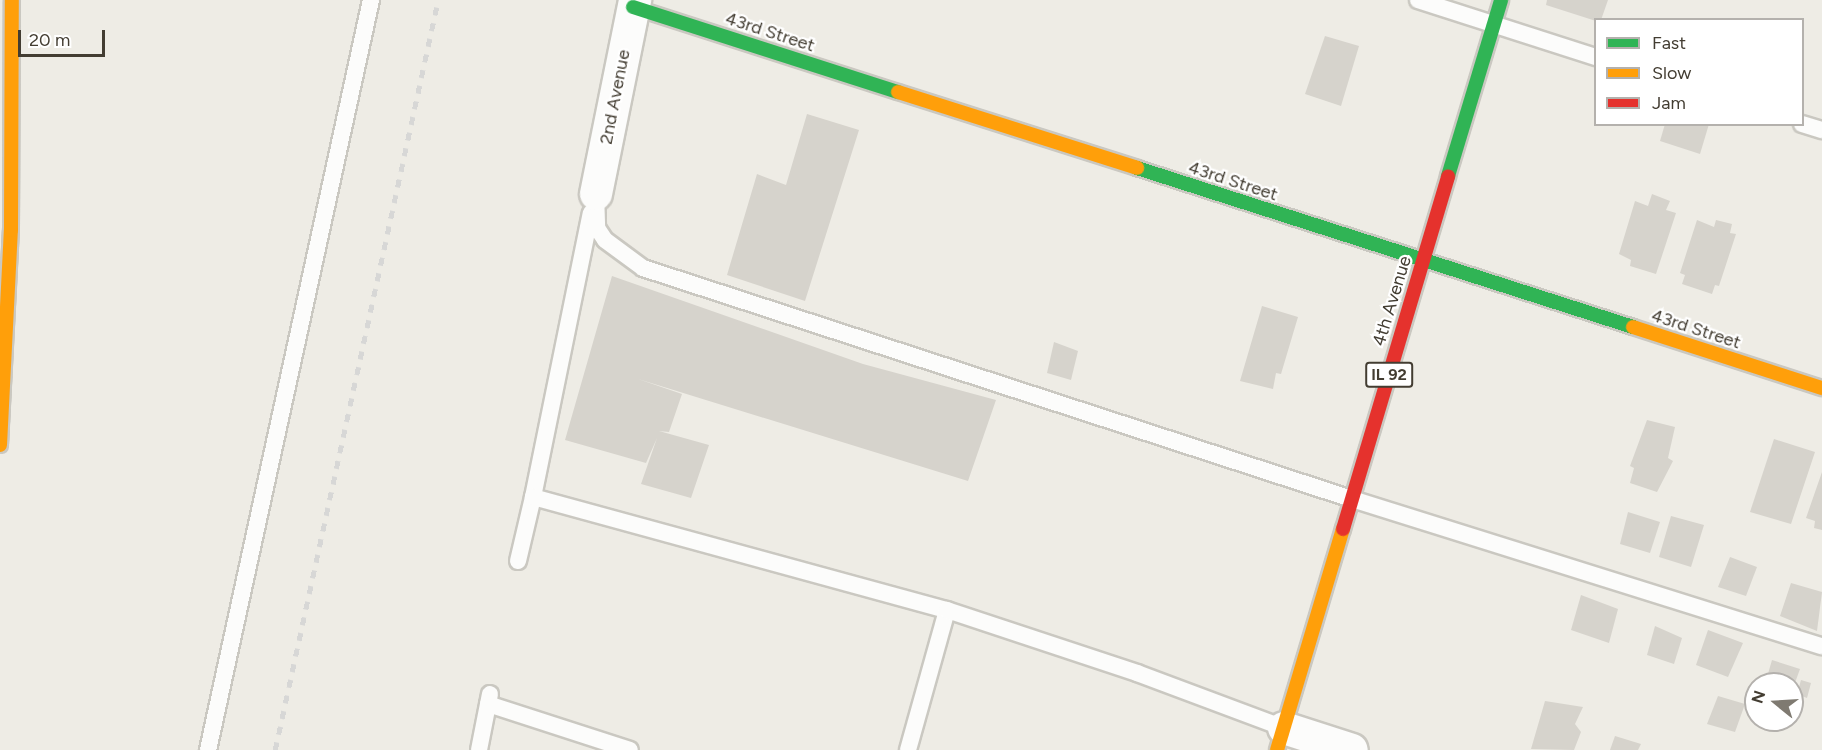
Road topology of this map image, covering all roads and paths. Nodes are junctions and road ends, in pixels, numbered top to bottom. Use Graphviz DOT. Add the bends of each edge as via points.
graph roads {
  1 [pos="12,0"];
  2 [pos="371,0"];
  3 [pos="1418,0"];
  4 [pos="1501,0"];
  5 [pos="634,4"];
  6 [pos="1494,25"];
  7 [pos="1594,56"];
  8 [pos="1804,124"];
  9 [pos="1822,130"];
  10 [pos="596,194"];
  11 [pos="1423,261"];
  12 [pos="1822,388"];
  13 [pos="0,445"];
  14 [pos="533,497"];
  15 [pos="1352,499"];
  16 [pos="518,561"];
  17 [pos="947,610"];
  18 [pos="1822,646"];
  19 [pos="1280,739"];
  20 [pos="208,750"];
  21 [pos="479,750"];
  22 [pos="630,750"];
  23 [pos="908,750"];
  24 [pos="1352,750"];
  1 -- 13 [label="street" via="10,230"];
  2 -- 20 [label="lane"];
  3 -- 6 [label="lane"];
  4 -- 6 [label="street, 4th Avenue / IL 92"];
  5 -- 10 [label="street, 2nd Avenue"];
  5 -- 11 [label="street, 43rd Street"];
  6 -- 7 [label="lane"];
  6 -- 11 [label="street, 4th Avenue / IL 92"];
  8 -- 9 [label="lane"];
  10 -- 14 [label="lane"];
  10 -- 15 [label="lane" via="597,228 605,240 643,268"];
  11 -- 12 [label="street, 43rd Street"];
  11 -- 15 [label="street, 4th Avenue / IL 92"];
  14 -- 16 [label="lane"];
  14 -- 17 [label="lane"];
  15 -- 18 [label="lane"];
  15 -- 19 [label="street, 4th Avenue / IL 92"];
  17 -- 19 [label="lane" via="1137,673"];
  17 -- 23 [label="lane"];
  19 -- 24 [label="street"];
  21 -- 22 [label="lane" via="489,698"];
}
